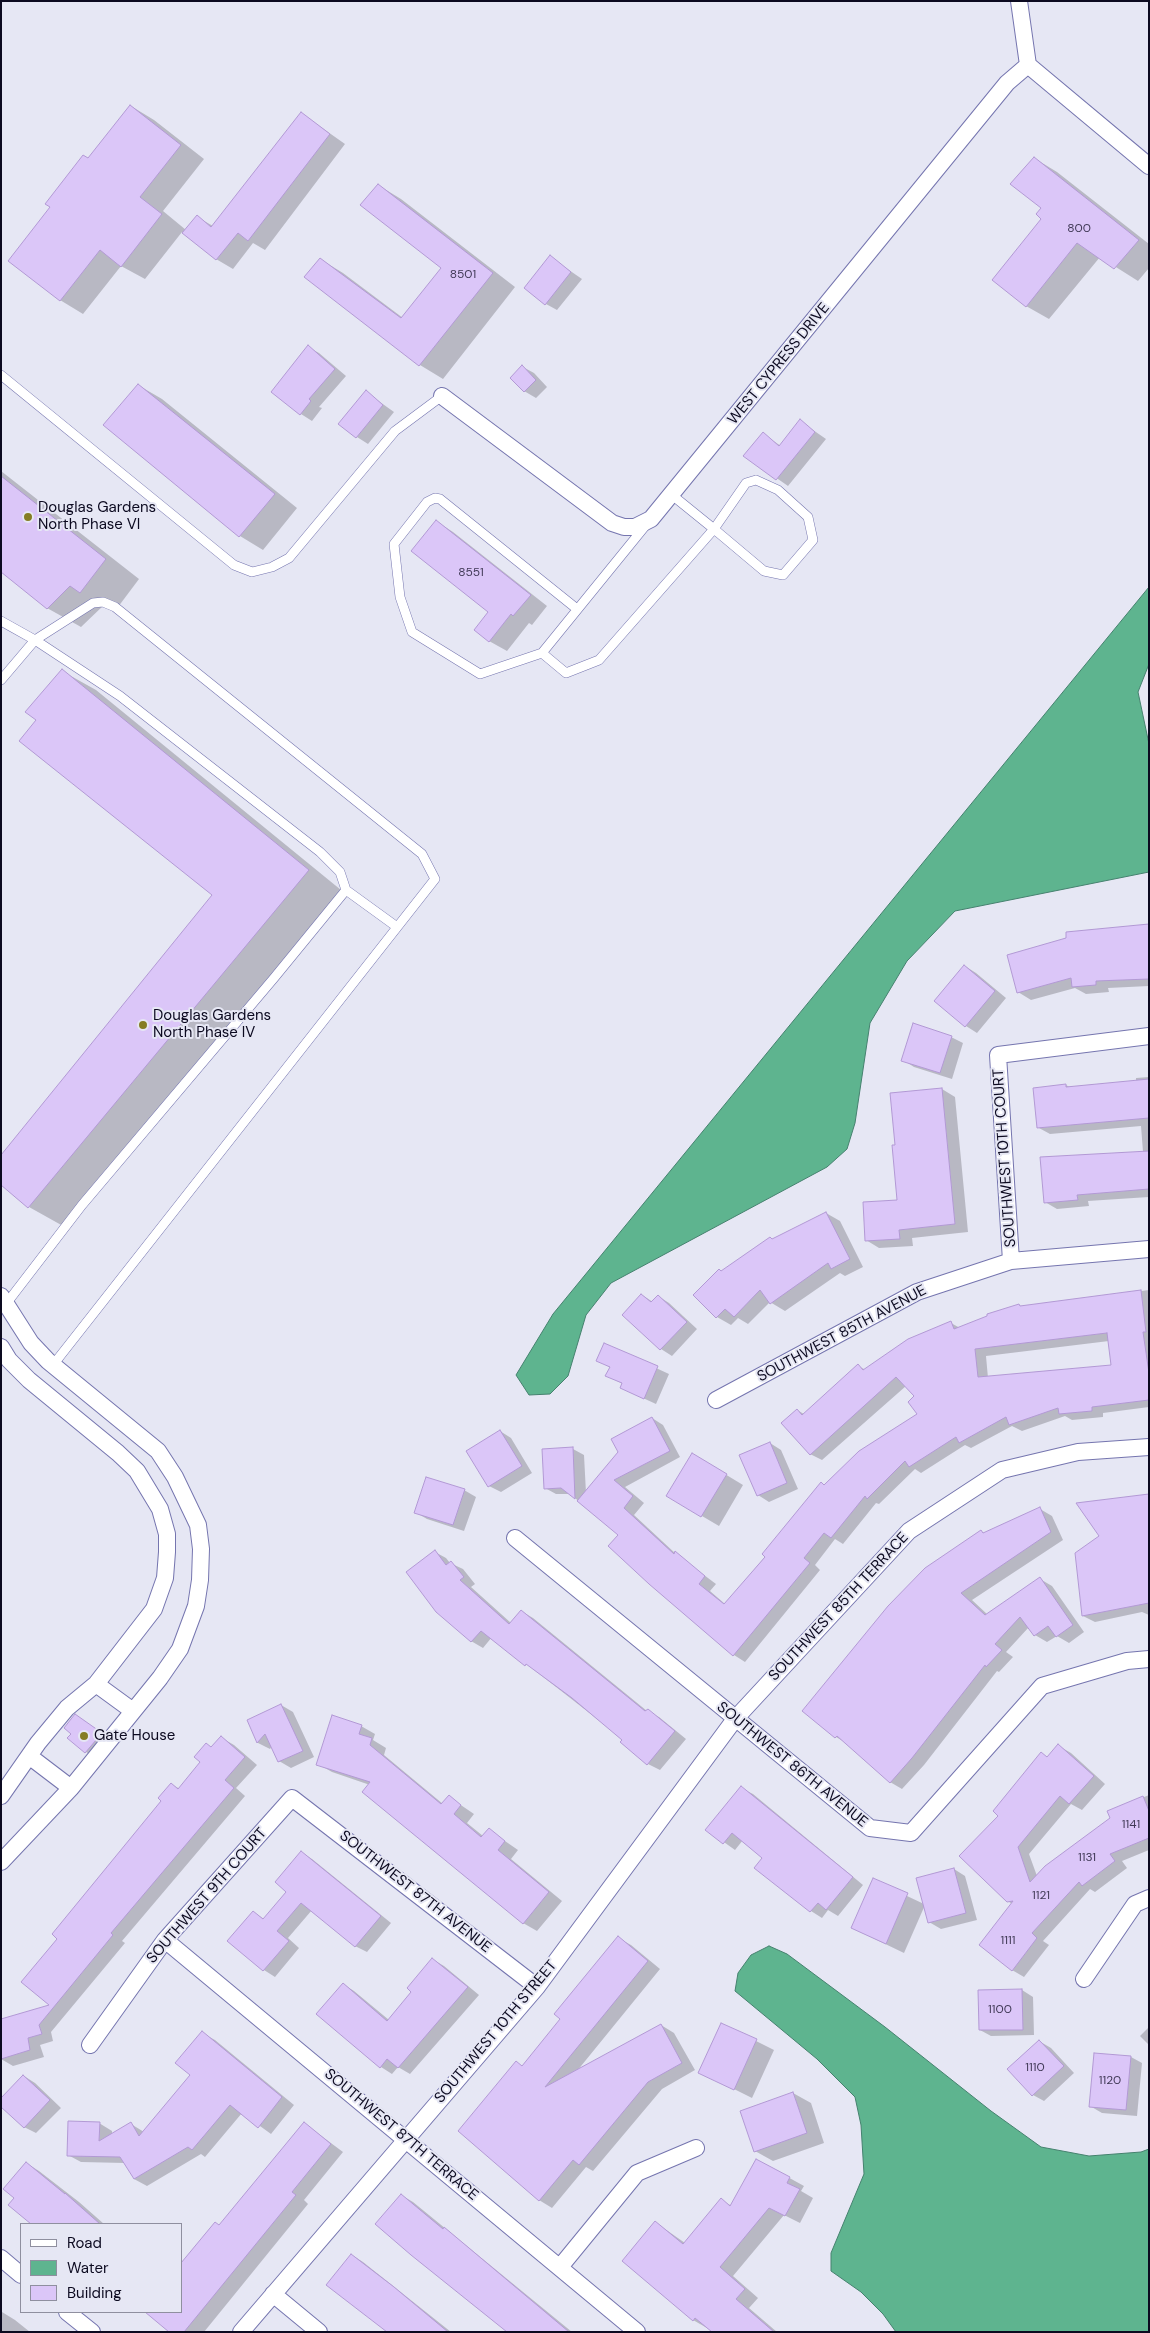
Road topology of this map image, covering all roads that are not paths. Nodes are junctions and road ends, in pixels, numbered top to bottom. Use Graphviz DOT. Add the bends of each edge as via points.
graph roads {
  1 [pos="1019,1"];
  2 [pos="1028,65"];
  3 [pos="1149,166"];
  4 [pos="1,376"];
  5 [pos="442,396"];
  6 [pos="672,495"];
  7 [pos="651,519"];
  8 [pos="714,529"];
  9 [pos="577,609"];
  10 [pos="1,621"];
  11 [pos="35,640"];
  12 [pos="542,653"];
  13 [pos="1,680"];
  14 [pos="346,890"];
  15 [pos="397,927"];
  16 [pos="1149,1036"];
  17 [pos="1149,1249"];
  18 [pos="1011,1261"];
  19 [pos="3,1302"];
  20 [pos="1,1347"];
  21 [pos="52,1365"];
  22 [pos="716,1400"];
  23 [pos="1149,1447"];
  24 [pos="175,1477"];
  25 [pos="151,1491"];
  26 [pos="515,1538"];
  27 [pos="1149,1659"];
  28 [pos="96,1684"];
  29 [pos="133,1711"];
  30 [pos="735,1720"];
  31 [pos="29,1756"];
  32 [pos="71,1788"];
  33 [pos="1,1796"];
  34 [pos="292,1798"];
  35 [pos="1,1862"];
  36 [pos="1149,1898"];
  37 [pos="165,1940"];
  38 [pos="1084,1979"];
  39 [pos="537,1987"];
  40 [pos="90,2045"];
  41 [pos="406,2138"];
  42 [pos="696,2148"];
  43 [pos="1,2258"];
  44 [pos="560,2267"];
  45 [pos="20,2274"];
  46 [pos="273,2294"];
  47 [pos="68,2313"];
  48 [pos="92,2332"];
  49 [pos="241,2332"];
  50 [pos="319,2332"];
  51 [pos="637,2332"];
  1 -- 2 [label="street"];
  2 -- 3 [label="street"];
  2 -- 6 [label="street, WEST CYPRESS DRIVE" via="1007,83"];
  4 -- 5 [label="lane" via="234,565 252,572 272,567 294,553 395,432"];
  5 -- 7 [label="street, WEST CYPRESS DRIVE" via="612,523 635,527"];
  6 -- 7 [label="street, WEST CYPRESS DRIVE"];
  6 -- 8 [label="lane"];
  7 -- 9 [label="lane"];
  8 -- 8 [label="lane" via="746,483 756,480 778,490 808,517 813,540 783,575 764,571"];
  8 -- 12 [label="lane" via="599,660 566,673"];
  9 -- 12 [label="lane"];
  9 -- 12 [label="lane" via="440,499 427,502 421,509 394,544 400,596 412,632 480,674"];
  10 -- 11 [label="lane"];
  11 -- 13 [label="lane"];
  11 -- 14 [label="lane" via="120,696 320,852 340,872"];
  11 -- 15 [label="lane" via="93,603 115,606 422,854 435,879"];
  14 -- 15 [label="lane"];
  14 -- 19 [label="lane"];
  15 -- 21 [label="lane"];
  16 -- 18 [label="street, SOUTHWEST 10TH COURT" via="998,1055"];
  17 -- 18 [label="street, SOUTHWEST 85TH AVENUE"];
  18 -- 22 [label="street, SOUTHWEST 85TH AVENUE" via="917,1292"];
  19 -- 21 [label="street" via="31,1343"];
  20 -- 25 [label="street" via="29,1380 137,1470"];
  21 -- 24 [label="street" via="158,1451"];
  23 -- 30 [label="street, SOUTHWEST 85TH TERRACE" via="1078,1452 1002,1470 909,1531"];
  24 -- 25 [label="street"];
  24 -- 29 [label="street" via="198,1525 200,1580 196,1606 180,1649"];
  25 -- 28 [label="street" via="160,1508 166,1534 165,1578 154,1609"];
  26 -- 30 [label="street, SOUTHWEST 86TH AVENUE"];
  27 -- 30 [label="street, SOUTHWEST 86TH AVENUE" via="1127,1661 1042,1686 911,1833 870,1828"];
  28 -- 29 [label="street"];
  28 -- 31 [label="street" via="68,1708"];
  29 -- 32 [label="street"];
  30 -- 39 [label="street, SOUTHWEST 10TH STREET"];
  31 -- 32 [label="street"];
  31 -- 33 [label="street"];
  32 -- 35 [label="street"];
  34 -- 37 [label="street, SOUTHWEST 9TH COURT"];
  34 -- 39 [label="street, SOUTHWEST 87TH AVENUE"];
  36 -- 38 [label="street" via="1136,1904"];
  37 -- 40 [label="street, SOUTHWEST 9TH COURT"];
  37 -- 41 [label="street, SOUTHWEST 87TH TERRACE"];
  39 -- 41 [label="street, SOUTHWEST 10TH STREET"];
  41 -- 44 [label="street, SOUTHWEST 87TH TERRACE"];
  41 -- 46 [label="street, SOUTHWEST 10TH STREET"];
  42 -- 44 [label="street" via="638,2173"];
  43 -- 45 [label="street"];
  44 -- 51 [label="street, SOUTHWEST 87TH TERRACE"];
  46 -- 49 [label="street, SOUTHWEST 10TH STREET"];
  46 -- 50 [label="street"];
  47 -- 48 [label="street"];
}
